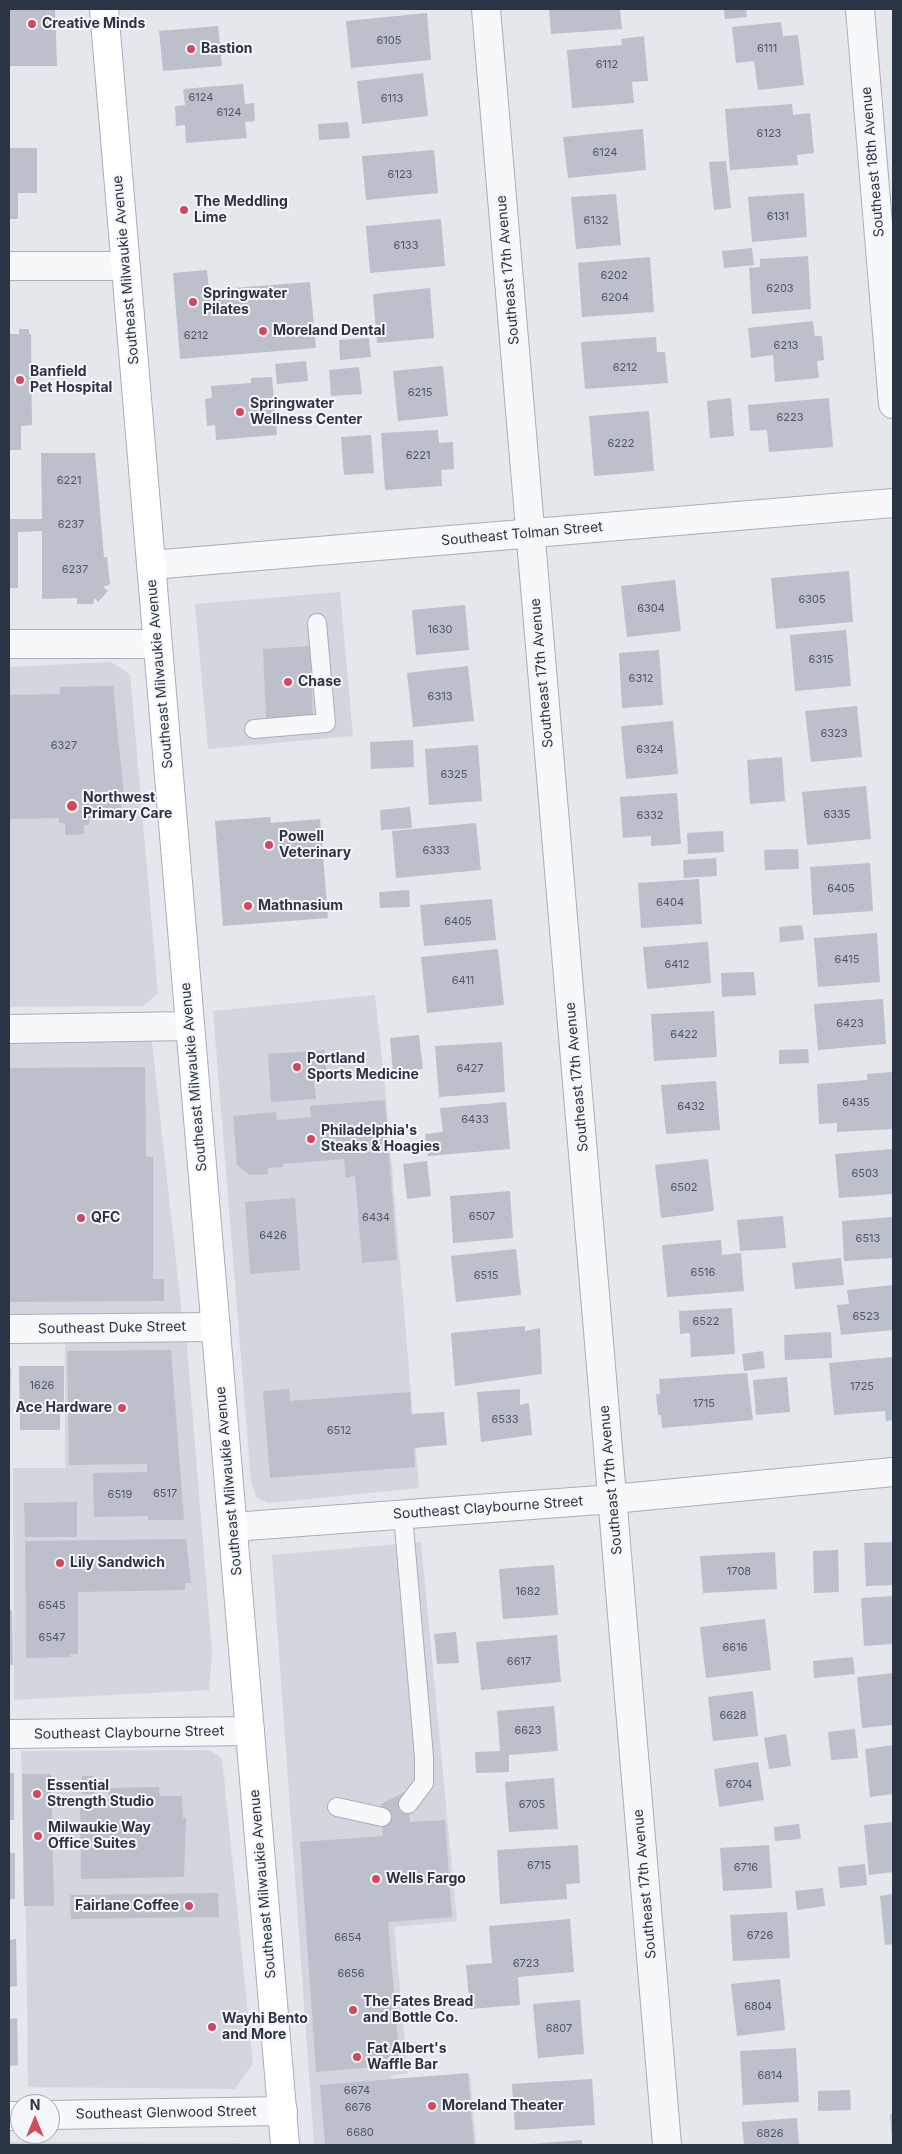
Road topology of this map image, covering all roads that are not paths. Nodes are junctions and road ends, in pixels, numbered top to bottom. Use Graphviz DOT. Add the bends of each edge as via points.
graph roads {
  1 [pos="104,9"];
  2 [pos="486,9"];
  3 [pos="860,9"];
  4 [pos="9,266"];
  5 [pos="125,266"];
  6 [pos="893,404"];
  7 [pos="893,503"];
  8 [pos="531,533"];
  9 [pos="151,565"];
  10 [pos="317,623"];
  11 [pos="9,644"];
  12 [pos="157,644"];
  13 [pos="254,729"];
  14 [pos="190,1026"];
  15 [pos="9,1029"];
  16 [pos="216,1327"];
  17 [pos="9,1329"];
  18 [pos="893,1472"];
  19 [pos="613,1498"];
  20 [pos="403,1514"];
  21 [pos="233,1527"];
  22 [pos="250,1731"];
  23 [pos="9,1734"];
  24 [pos="408,1804"];
  25 [pos="337,1807"];
  26 [pos="382,1817"];
  27 [pos="282,2111"];
  28 [pos="60,2115"];
  29 [pos="285,2145"];
  30 [pos="667,2145"];
  1 -- 5 [label="main road, Southeast Milwaukie Avenue"];
  2 -- 8 [label="street, Southeast 17th Avenue"];
  3 -- 6 [label="street, Southeast 18th Avenue"];
  4 -- 5 [label="street"];
  5 -- 9 [label="main road, Southeast Milwaukie Avenue"];
  7 -- 8 [label="street, Southeast Tolman Street"];
  8 -- 9 [label="street, Southeast Tolman Street"];
  8 -- 19 [label="street, Southeast 17th Avenue"];
  9 -- 12 [label="main road, Southeast Milwaukie Avenue"];
  10 -- 13 [label="lane" via="326,723"];
  11 -- 12 [label="street"];
  12 -- 14 [label="main road, Southeast Milwaukie Avenue"];
  14 -- 15 [label="street"];
  14 -- 16 [label="main road, Southeast Milwaukie Avenue"];
  16 -- 17 [label="street, Southeast Duke Street"];
  16 -- 21 [label="main road, Southeast Milwaukie Avenue"];
  18 -- 19 [label="street, Southeast Claybourne Street"];
  19 -- 20 [label="street, Southeast Claybourne Street"];
  19 -- 30 [label="street, Southeast 17th Avenue"];
  20 -- 21 [label="street, Southeast Claybourne Street"];
  20 -- 24 [label="lane" via="424,1757 424,1783"];
  21 -- 22 [label="main road, Southeast Milwaukie Avenue"];
  22 -- 23 [label="street, Southeast Claybourne Street"];
  22 -- 27 [label="main road, Southeast Milwaukie Avenue"];
  25 -- 26 [label="lane"];
  27 -- 28 [label="street, Southeast Glenwood Street"];
  27 -- 29 [label="main road, Southeast Milwaukie Avenue"];
}
